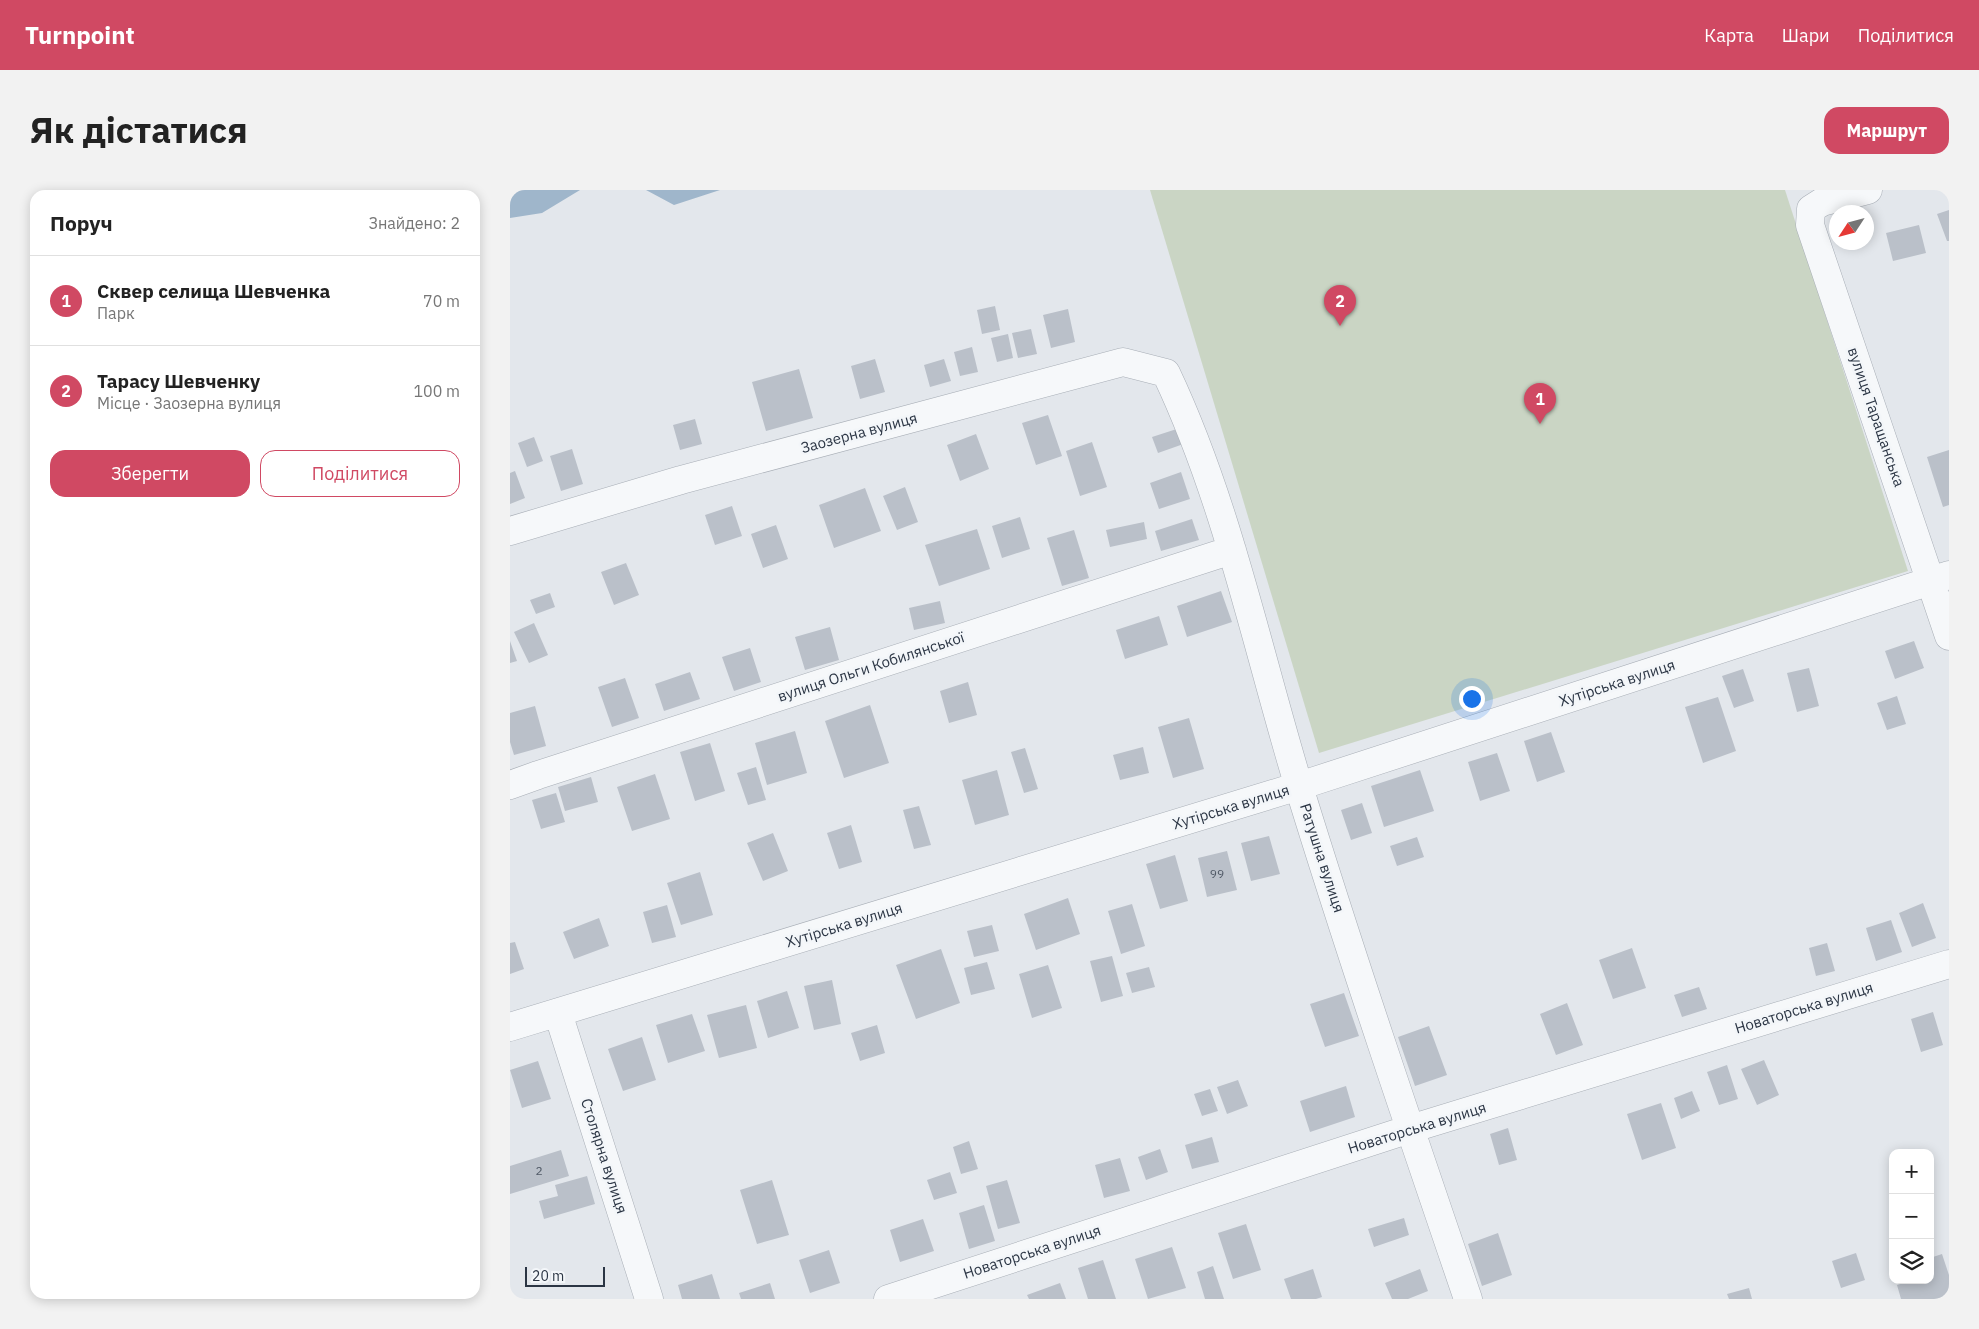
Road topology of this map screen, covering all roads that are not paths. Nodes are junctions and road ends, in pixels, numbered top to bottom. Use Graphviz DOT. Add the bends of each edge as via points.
graph roads {
  1 [pos="1868,190"];
  2 [pos="1185,413"];
  3 [pos="510,531"];
  4 [pos="1232,550"];
  5 [pos="1940,578"];
  6 [pos="1949,636"];
  7 [pos="510,785"];
  8 [pos="1299,786"];
  9 [pos="1949,964"];
  10 [pos="558,1013"];
  11 [pos="510,1027"];
  12 [pos="1410,1129"];
  13 [pos="649,1299"];
  14 [pos="888,1299"];
  15 [pos="1468,1299"];
  1 -- 5 [label="street, вулиця Таращанська" via="1822,202 1811,209 1810,225"];
  2 -- 3 [label="street, Заозерна вулиця" via="1166,373 1123,362 681,480"];
  2 -- 4 [label="street, Ратушна вулиця"];
  4 -- 7 [label="street, вулиця Ольги Кобилянської"];
  4 -- 8 [label="street, Ратушна вулиця"];
  5 -- 6 [label="street, вулиця Таращанська"];
  5 -- 8 [label="street, Хутірська вулиця"];
  8 -- 10 [label="street, Хутірська вулиця"];
  8 -- 12 [label="street, Ратушна вулиця"];
  9 -- 12 [label="street, Новаторська вулиця"];
  10 -- 11 [label="street, Хутірська вулиця"];
  10 -- 13 [label="street, Столярна вулиця"];
  12 -- 14 [label="street, Новаторська вулиця"];
  12 -- 15 [label="street, Ратушна вулиця"];
}
